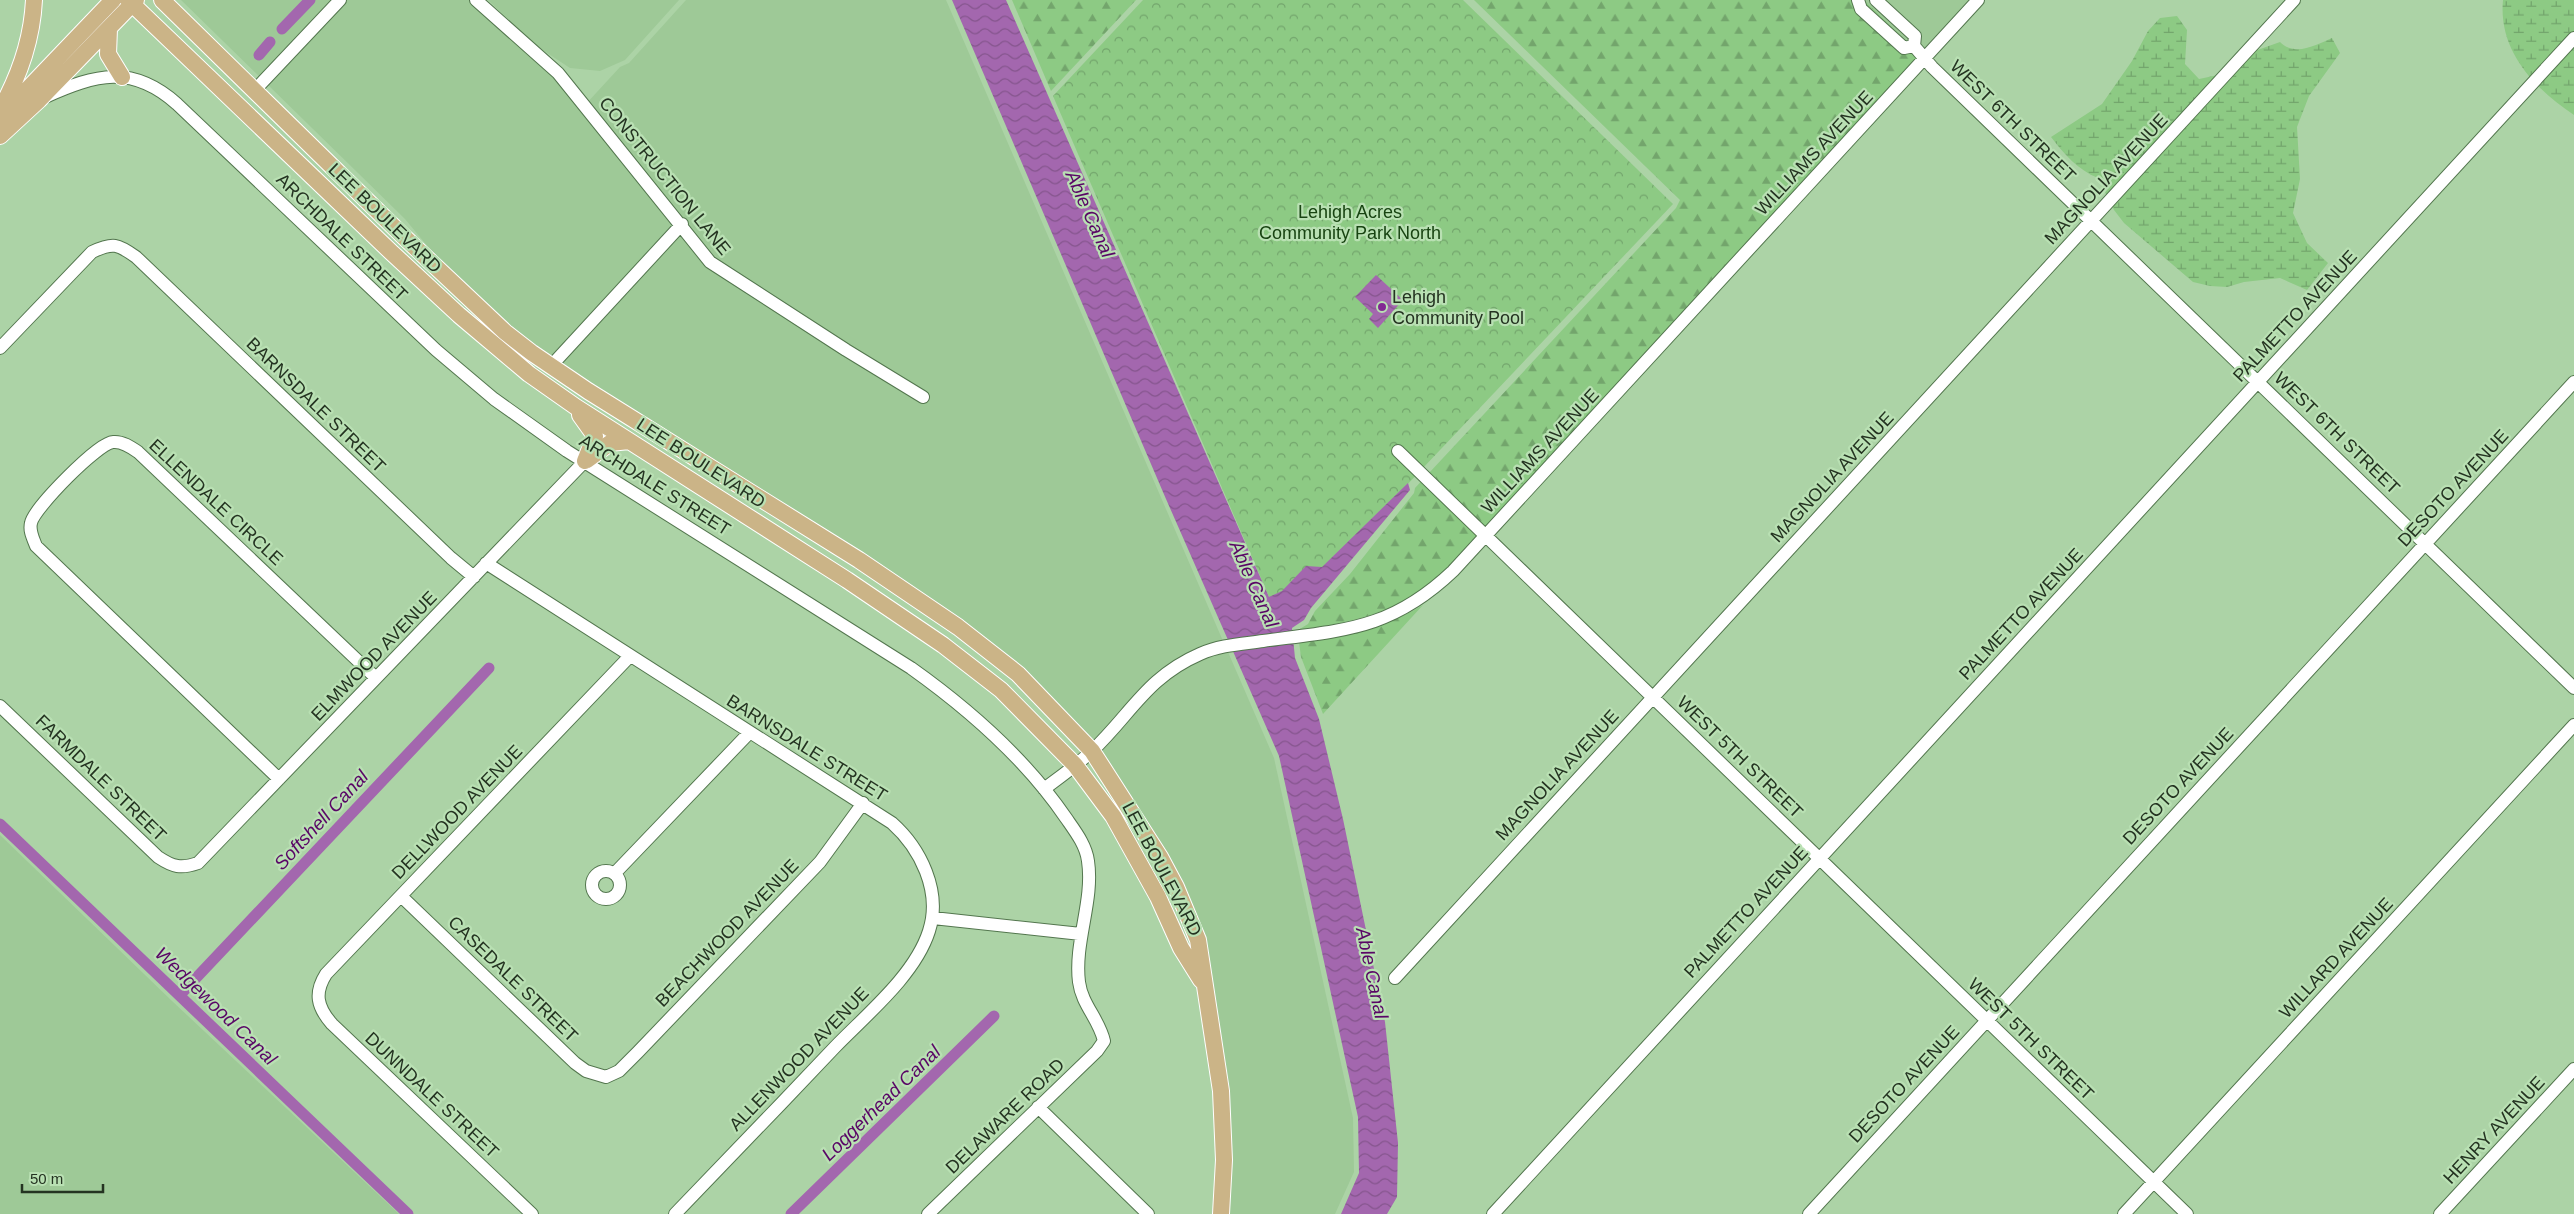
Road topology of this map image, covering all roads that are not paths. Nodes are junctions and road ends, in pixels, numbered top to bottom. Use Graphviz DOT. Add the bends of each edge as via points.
graph roads {
  1 [pos="34,0"];
  2 [pos="113,0"];
  3 [pos="162,0"];
  4 [pos="340,0"];
  5 [pos="476,0"];
  6 [pos="1858,0"];
  7 [pos="1876,0"];
  8 [pos="1978,0"];
  9 [pos="2294,0"];
  10 [pos="132,1"];
  11 [pos="109,29"];
  12 [pos="2574,38"];
  13 [pos="1914,46"];
  14 [pos="1925,57"];
  15 [pos="122,77"];
  16 [pos="255,90"];
  17 [pos="39,100"];
  18 [pos="0,110"];
  19 [pos="0,118"];
  20 [pos="0,136"];
  21 [pos="320,183"];
  22 [pos="2091,220"];
  23 [pos="391,224"];
  24 [pos="682,224"];
  25 [pos="0,348"];
  26 [pos="551,366"];
  27 [pos="539,382"];
  28 [pos="2258,382"];
  29 [pos="2574,382"];
  30 [pos="923,397"];
  31 [pos="571,404"];
  32 [pos="629,441"];
  33 [pos="1398,450"];
  34 [pos="585,461"];
  35 [pos="672,469"];
  36 [pos="775,506"];
  37 [pos="1486,536"];
  38 [pos="2426,544"];
  39 [pos="486,563"];
  40 [pos="474,577"];
  41 [pos="630,656"];
  42 [pos="376,678"];
  43 [pos="2574,688"];
  44 [pos="1653,697"];
  45 [pos="0,706"];
  46 [pos="2574,725"];
  47 [pos="750,732"];
  48 [pos="1092,751"];
  49 [pos="1074,765"];
  50 [pos="279,779"];
  51 [pos="1044,789"];
  52 [pos="863,803"];
  53 [pos="1819,859"];
  54 [pos="183,868"];
  55 [pos="615,873"];
  56 [pos="401,896"];
  57 [pos="933,918"];
  58 [pos="1081,934"];
  59 [pos="1395,978"];
  60 [pos="1206,988"];
  61 [pos="317,996"];
  62 [pos="1986,1020"];
  63 [pos="1104,1041"];
  64 [pos="2574,1069"];
  65 [pos="606,1077"];
  66 [pos="1038,1107"];
  67 [pos="2154,1182"];
  68 [pos="532,1214"];
  69 [pos="676,1214"];
  70 [pos="928,1214"];
  71 [pos="1148,1214"];
  72 [pos="1221,1214"];
  73 [pos="1493,1214"];
  74 [pos="1808,1214"];
  75 [pos="2124,1214"];
  76 [pos="2187,1214"];
  77 [pos="2440,1214"];
  1 -- 18 [label="main road" via="24,59"];
  2 -- 19 [label="main road"];
  3 -- 16 [label="main road, LEE BOULEVARD"];
  4 -- 16 [label="street"];
  5 -- 24 [label="street, CONSTRUCTION LANE" via="558,73"];
  6 -- 13 [label="street" via="1861,10 1904,48"];
  7 -- 13 [label="street" via="1914,36"];
  8 -- 14 [label="street, WILLIAMS AVENUE"];
  9 -- 22 [label="street, MAGNOLIA AVENUE"];
  10 -- 11 [label="main road"];
  10 -- 21 [label="main road, LEE BOULEVARD"];
  11 -- 15 [label="main road" via="108,54"];
  11 -- 17 [label="main road"];
  12 -- 28 [label="street, PALMETTO AVENUE"];
  13 -- 14 [label="street, WEST 6TH STREET"];
  14 -- 22 [label="street, WEST 6TH STREET"];
  14 -- 37 [label="street, WILLIAMS AVENUE"];
  15 -- 17 [label="street, ARCHDALE STREET" via="87,80"];
  15 -- 34 [label="street, ARCHDALE STREET" via="144,82 167,95 436,350 494,399"];
  16 -- 23 [label="main road, LEE BOULEVARD"];
  17 -- 20 [label="main road"];
  21 -- 23 [label="main road" via="343,192 378,222 385,226"];
  21 -- 27 [label="main road, LEE BOULEVARD" via="459,315"];
  22 -- 28 [label="street, WEST 6TH STREET"];
  22 -- 44 [label="street, MAGNOLIA AVENUE"];
  23 -- 26 [label="main road, LEE BOULEVARD" via="505,332"];
  24 -- 26 [label="street"];
  24 -- 30 [label="street, CONSTRUCTION LANE" via="710,262 722,271"];
  25 -- 40 [label="street, BARNSDALE STREET" via="92,252 106,246 121,246"];
  26 -- 27 [label="main road"];
  26 -- 36 [label="main road, LEE BOULEVARD"];
  27 -- 31 [label="main road, LEE BOULEVARD"];
  28 -- 38 [label="street, WEST 6TH STREET"];
  28 -- 53 [label="street, PALMETTO AVENUE"];
  29 -- 38 [label="street, DESOTO AVENUE"];
  31 -- 32 [label="main road, LEE BOULEVARD"];
  31 -- 34 [label="main road" via="594,432"];
  32 -- 34 [label="main road" via="616,441 604,446"];
  32 -- 35 [label="main road, LEE BOULEVARD"];
  33 -- 37 [label="street, WEST 5TH STREET"];
  34 -- 39 [label="street, ELMWOOD AVENUE"];
  34 -- 51 [label="street, ARCHDALE STREET" via="940,688 983,724"];
  35 -- 36 [label="main road" via="694,471 764,514"];
  35 -- 49 [label="main road, LEE BOULEVARD" via="848,580 982,673 1025,712"];
  36 -- 48 [label="main road, LEE BOULEVARD" via="998,656 1043,697"];
  37 -- 44 [label="street, WEST 5TH STREET"];
  37 -- 48 [label="street, WILLIAMS AVENUE" via="1433,591 1403,610 1361,626 1218,648 1186,660 1164,674"];
  38 -- 43 [label="street, WEST 6TH STREET"];
  38 -- 62 [label="street, DESOTO AVENUE"];
  39 -- 40 [label="street, ELMWOOD AVENUE"];
  39 -- 41 [label="street, BARNSDALE STREET"];
  40 -- 42 [label="street, ELMWOOD AVENUE"];
  41 -- 47 [label="street, BARNSDALE STREET"];
  41 -- 56 [label="street, DELLWOOD AVENUE"];
  42 -- 50 [label="street, ELMWOOD AVENUE"];
  42 -- 50 [label="street, ELLENDALE CIRCLE" via="128,445 113,442 98,447 74,471 31,522 36,546"];
  44 -- 53 [label="street, WEST 5TH STREET"];
  44 -- 59 [label="street, MAGNOLIA AVENUE"];
  45 -- 54 [label="street, FARMDALE STREET" via="158,857 172,866"];
  46 -- 67 [label="street, WILLARD AVENUE"];
  47 -- 52 [label="street, BARNSDALE STREET"];
  47 -- 55 [label="street"];
  48 -- 49 [label="street, WILLIAMS AVENUE"];
  48 -- 60 [label="main road, LEE BOULEVARD" via="1176,887 1198,940"];
  49 -- 51 [label="street, WILLIAMS AVENUE"];
  49 -- 60 [label="main road, LEE BOULEVARD" via="1113,816 1158,897 1181,948"];
  50 -- 54 [label="street, ELMWOOD AVENUE" via="210,853 198,863"];
  51 -- 58 [label="street, ARCHDALE STREET" via="1080,839 1088,861"];
  52 -- 57 [label="street, BARNSDALE STREET" via="892,823 914,846 926,871 933,901"];
  52 -- 65 [label="street, BEACHWOOD AVENUE" via="820,862 638,1052 619,1071"];
  53 -- 62 [label="street, WEST 5TH STREET"];
  53 -- 73 [label="street, PALMETTO AVENUE"];
  56 -- 61 [label="street, DELLWOOD AVENUE" via="326,974"];
  56 -- 65 [label="street, CASEDALE STREET" via="575,1063 586,1071"];
  57 -- 58 [label="street"];
  57 -- 69 [label="street, ALLENWOOD AVENUE" via="924,944 907,971"];
  58 -- 63 [label="street, ARCHDALE STREET" via="1078,966 1081,995 1102,1030"];
  60 -- 72 [label="main road, LEE BOULEVARD" via="1223,1123"];
  61 -- 68 [label="street, DUNNDALE STREET" via="323,1014 332,1024"];
  62 -- 67 [label="street, WEST 5TH STREET"];
  62 -- 74 [label="street, DESOTO AVENUE"];
  63 -- 66 [label="street, DELAWARE ROAD"];
  64 -- 77 [label="street, HENRY AVENUE"];
  66 -- 70 [label="street, DELAWARE ROAD"];
  66 -- 71 [label="street"];
  67 -- 75 [label="street, WILLARD AVENUE"];
  67 -- 76 [label="street, WEST 5TH STREET"];
}
